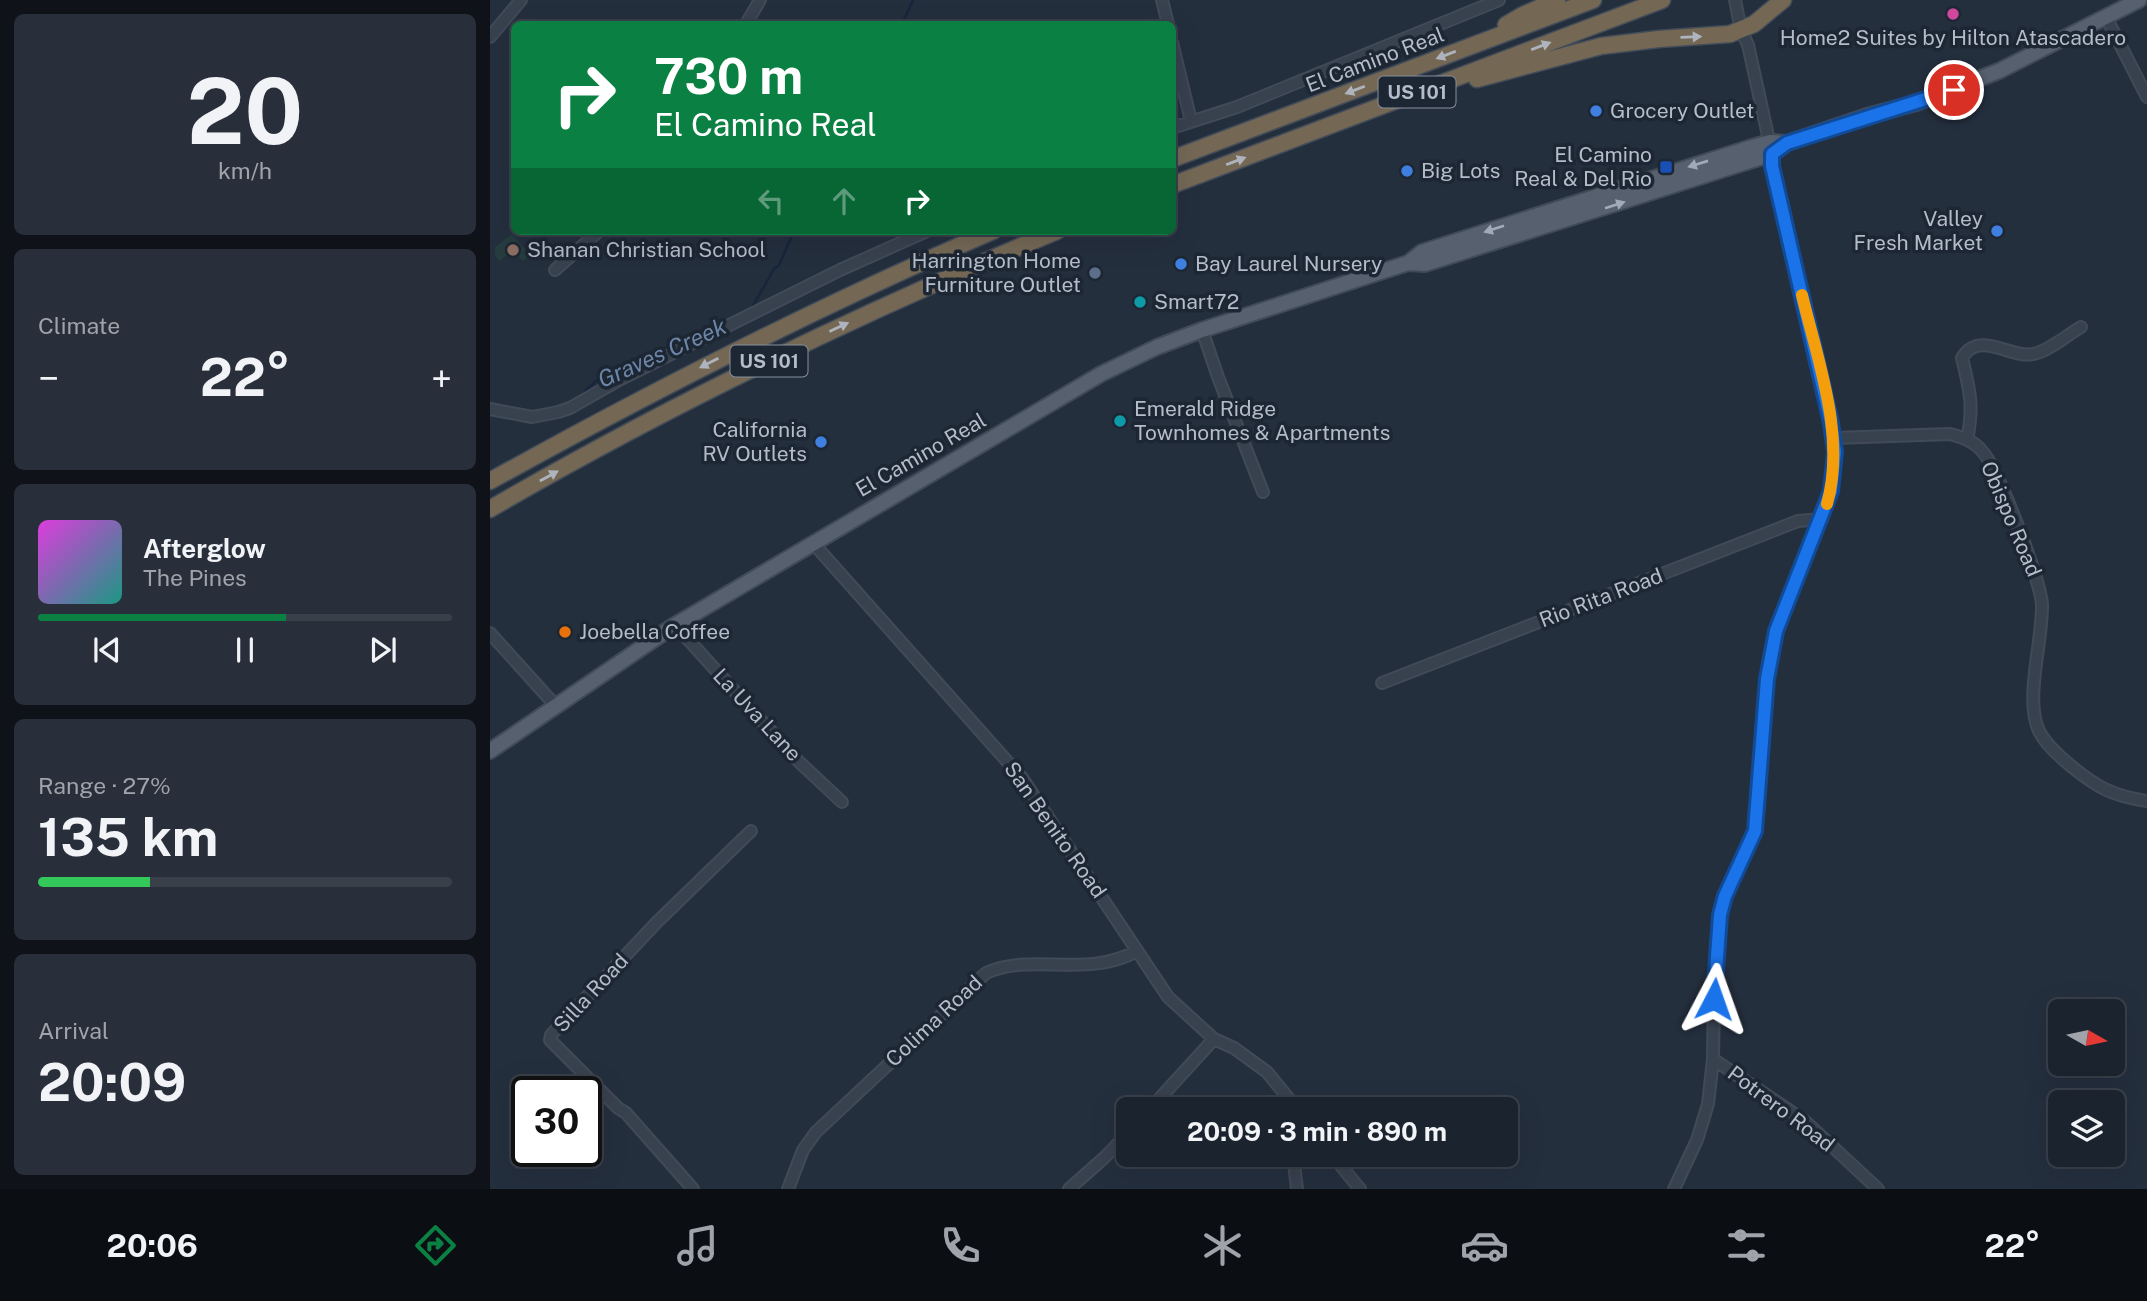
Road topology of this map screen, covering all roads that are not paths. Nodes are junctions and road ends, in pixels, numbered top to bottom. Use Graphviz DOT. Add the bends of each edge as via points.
graph roads {
  1 [pos="521,0"];
  2 [pos="760,0"];
  3 [pos="1162,0"];
  4 [pos="1499,0"];
  5 [pos="1557,0"];
  6 [pos="1593,0"];
  7 [pos="1662,0"];
  8 [pos="1735,0"];
  9 [pos="1783,0"];
  10 [pos="2139,0"];
  11 [pos="2106,17"];
  12 [pos="748,21"];
  13 [pos="1167,21"];
  14 [pos="1741,30"];
  15 [pos="490,37"];
  16 [pos="1473,45"];
  17 [pos="1176,59"];
  18 [pos="1406,96"];
  19 [pos="2147,97"];
  20 [pos="1191,121"];
  21 [pos="1176,127"];
  22 [pos="1769,153"];
  23 [pos="1176,157"];
  24 [pos="1176,183"];
  25 [pos="594,235"];
  26 [pos="917,235"];
  27 [pos="984,235"];
  28 [pos="1048,235"];
  29 [pos="555,270"];
  30 [pos="2081,327"];
  31 [pos="1202,330"];
  32 [pos="490,409"];
  33 [pos="1834,438"];
  34 [pos="1968,440"];
  35 [pos="490,481"];
  36 [pos="1264,492"];
  37 [pos="490,509"];
  38 [pos="1822,519"];
  39 [pos="813,543"];
  40 [pos="675,625"];
  41 [pos="490,633"];
  42 [pos="1382,683"];
  43 [pos="555,705"];
  44 [pos="490,751"];
  45 [pos="2147,801"];
  46 [pos="842,802"];
  47 [pos="751,831"];
  48 [pos="1137,951"];
  49 [pos="1214,1039"];
  50 [pos="1713,1059"];
  51 [pos="1161,1097"];
  52 [pos="1288,1097"];
  53 [pos="1116,1146"];
  54 [pos="1294,1167"];
  55 [pos="1342,1167"];
  56 [pos="693,1189"];
  57 [pos="788,1189"];
  58 [pos="1069,1189"];
  59 [pos="1297,1189"];
  60 [pos="1360,1189"];
  61 [pos="1674,1189"];
  62 [pos="1878,1189"];
  1 -- 15 [label="street"];
  2 -- 12 [label="street"];
  3 -- 13 [label="street"];
  4 -- 20 [label="street" via="1237,107"];
  5 -- 16 [label="highway"];
  6 -- 16 [label="highway, El Camino Real / US 101"];
  18 -- 7 [label="highway, US 101, one-way"];
  8 -- 14 [label="street"];
  9 -- 14 [label="highway"];
  10 -- 11 [label="main road, El Camino Real"];
  11 -- 19 [label="street"];
  11 -- 22 [label="main road, El Camino Real" via="1962,86 1787,143"];
  18 -- 14 [label="highway, one-way" via="1601,46"];
  14 -- 22 [label="street"];
  16 -- 23 [label="highway, El Camino Real / US 101, one-way"];
  17 -- 20 [label="street"];
  24 -- 18 [label="highway, US 101, one-way"];
  20 -- 21 [label="street"];
  22 -- 31 [label="main road, El Camino Real" via="1438,260 1408,263"];
  22 -- 33 [label="street"];
  25 -- 29 [label="street"];
  26 -- 32 [label="street" via="568,409 532,417"];
  27 -- 35 [label="highway, US 101, one-way" via="711,362"];
  37 -- 28 [label="highway, US 101, one-way" via="769,360"];
  30 -- 34 [label="street" via="2037,354 1990,345 1966,351 1962,358 1972,397"];
  31 -- 36 [label="street"];
  31 -- 39 [label="main road, El Camino Real" via="1101,374"];
  33 -- 34 [label="street, Obispo Road" via="1941,434"];
  33 -- 38 [label="street" via="1833,480"];
  34 -- 45 [label="street, Obispo Road" via="1993,467 2038,583 2041,619 2033,706 2039,730 2059,756 2096,786 2116,796"];
  38 -- 42 [label="street, Rio Rita Road" via="1798,521"];
  38 -- 50 [label="street" via="1782,614 1769,667 1755,831 1720,915"];
  39 -- 40 [label="main road, El Camino Real"];
  39 -- 48 [label="street, San Benito Road" via="1022,778"];
  40 -- 43 [label="main road, El Camino Real"];
  40 -- 46 [label="street, La Uva Lane" via="797,760"];
  41 -- 43 [label="street"];
  43 -- 44 [label="main road, El Camino Real"];
  47 -- 56 [label="street, Silla Road" via="657,922 550,1040 626,1113"];
  48 -- 49 [label="street, San Benito Road" via="1168,998"];
  48 -- 57 [label="street, Colima Road" via="1087,966 1013,966 986,973 816,1132 803,1150"];
  49 -- 51 [label="street"];
  49 -- 52 [label="street, San Benito Road" via="1267,1072"];
  50 -- 61 [label="street" via="1705,1118"];
  50 -- 62 [label="street, Potrero Road" via="1805,1122"];
  53 -- 58 [label="street"];
  54 -- 59 [label="street"];
  55 -- 60 [label="street"];
}
